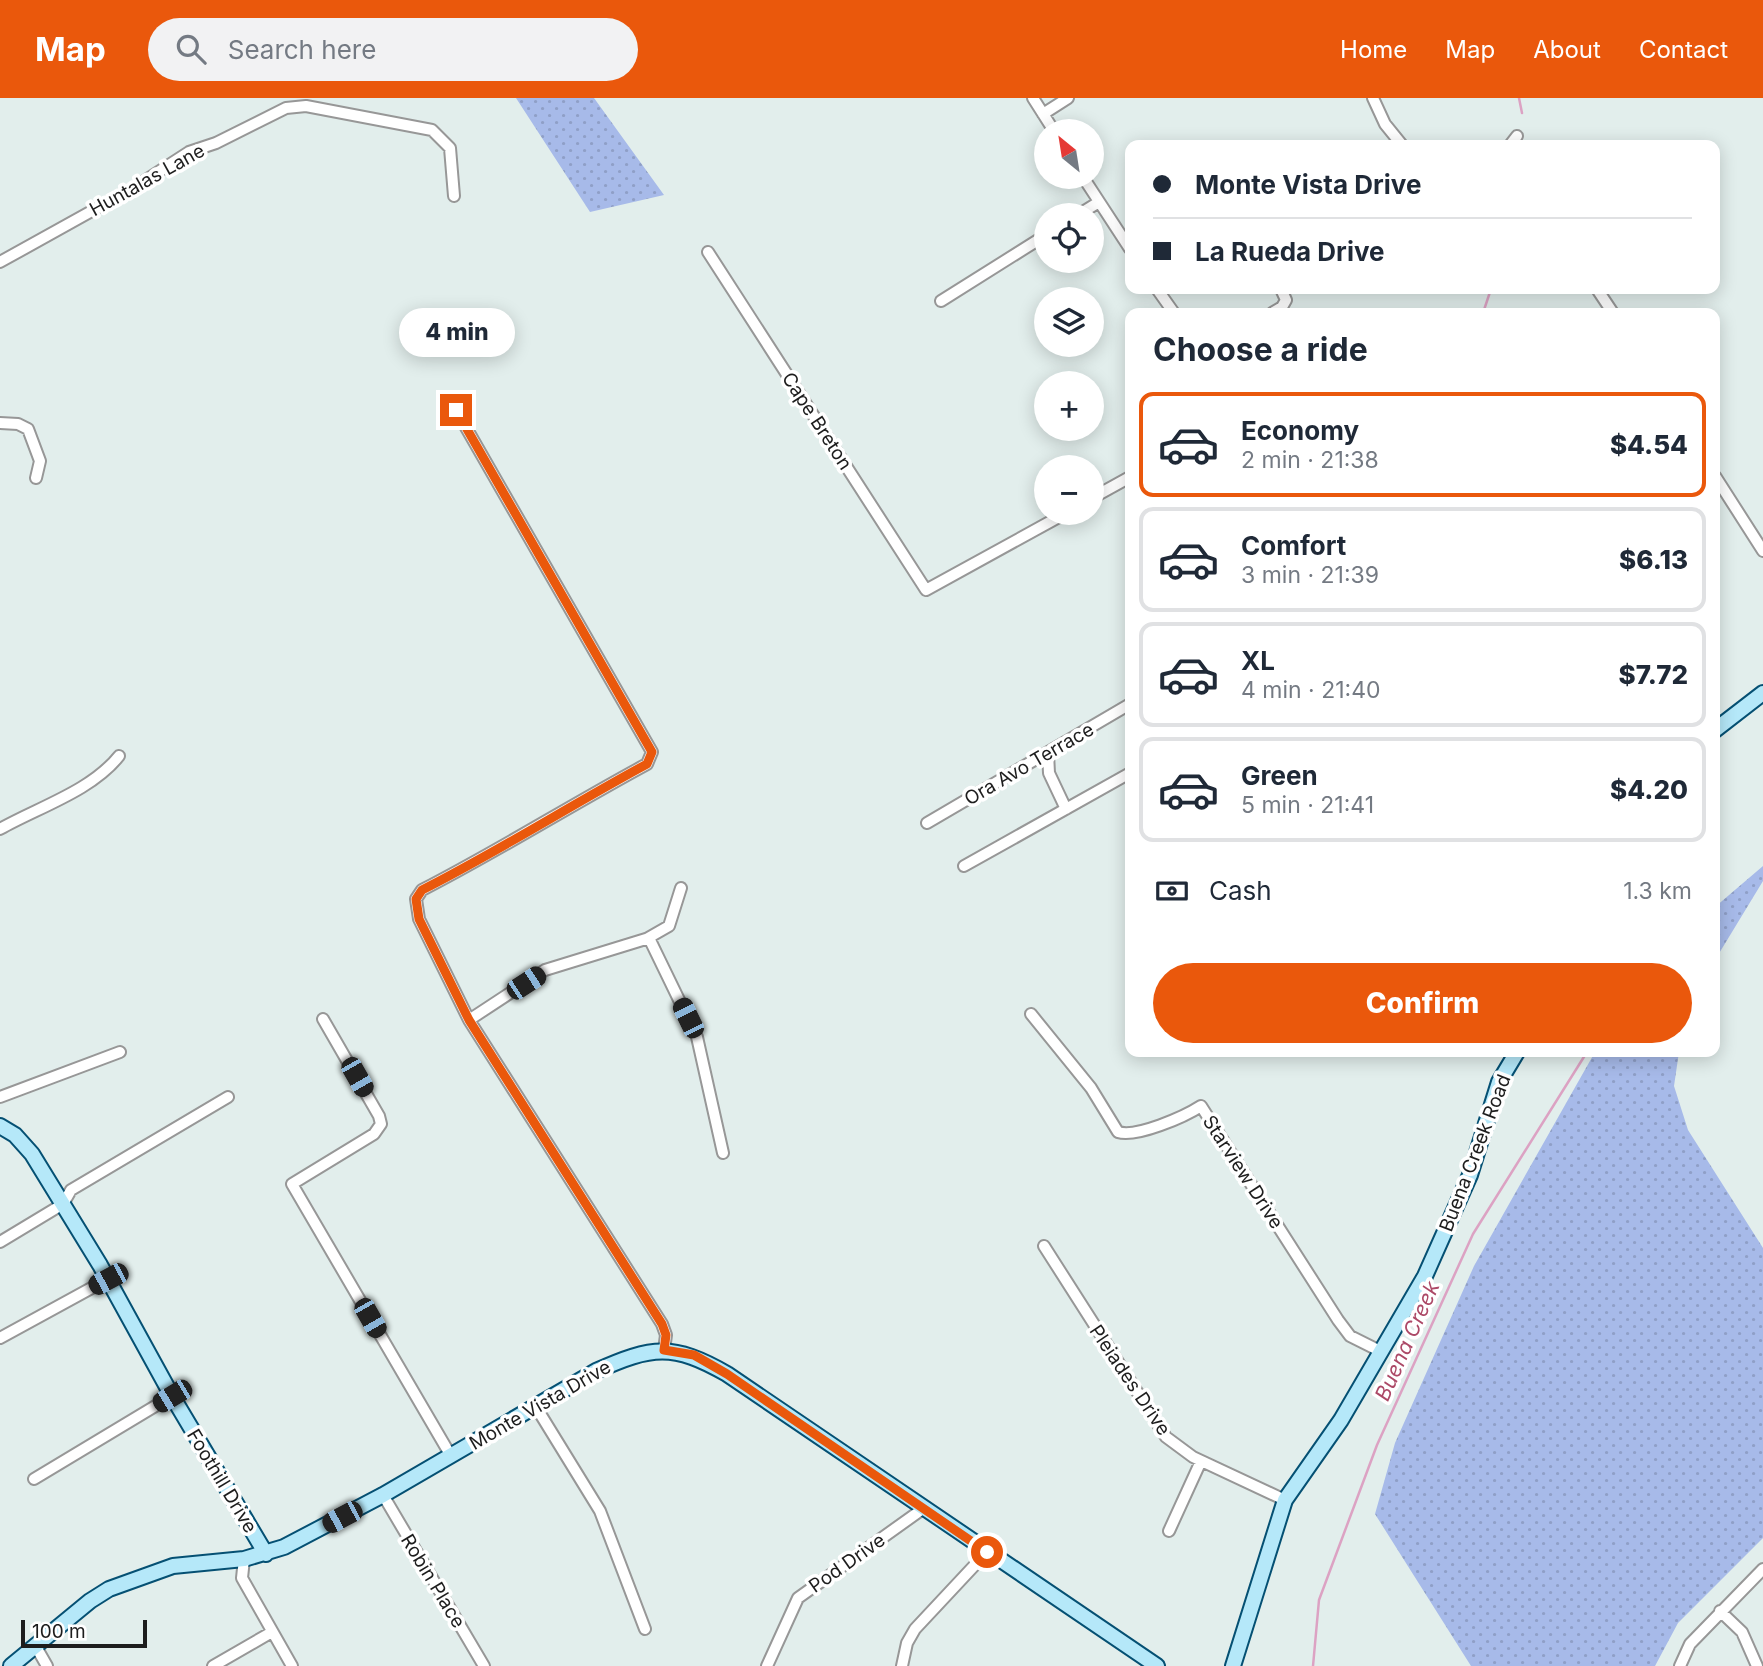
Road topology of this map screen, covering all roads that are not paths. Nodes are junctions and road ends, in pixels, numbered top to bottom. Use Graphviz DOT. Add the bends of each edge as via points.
graph roads {
  1 [pos="1033,98"];
  2 [pos="1068,98"];
  3 [pos="1373,98"];
  4 [pos="1043,114"];
  5 [pos="1046,119"];
  6 [pos="1398,140"];
  7 [pos="1091,189"];
  8 [pos="454,196"];
  9 [pos="1099,202"];
  10 [pos="1125,241"];
  11 [pos="1034,242"];
  12 [pos="708,252"];
  13 [pos="0,262"];
  14 [pos="940,301"];
  15 [pos="456,410"];
  16 [pos="0,423"];
  17 [pos="36,478"];
  18 [pos="1125,480"];
  19 [pos="1720,484"];
  20 [pos="1104,491"];
  21 [pos="1044,525"];
  22 [pos="1763,551"];
  23 [pos="1763,693"];
  24 [pos="1125,707"];
  25 [pos="1720,726"];
  26 [pos="1048,753"];
  27 [pos="119,755"];
  28 [pos="1125,776"];
  29 [pos="1066,809"];
  30 [pos="927,823"];
  31 [pos="0,829"];
  32 [pos="964,866"];
  33 [pos="681,888"];
  34 [pos="648,938"];
  35 [pos="1031,1014"];
  36 [pos="323,1019"];
  37 [pos="469,1020"];
  38 [pos="120,1052"];
  39 [pos="1514,1057"];
  40 [pos="0,1097"];
  41 [pos="228,1097"];
  42 [pos="0,1126"];
  43 [pos="723,1153"];
  44 [pos="63,1204"];
  45 [pos="0,1242"];
  46 [pos="1044,1246"];
  47 [pos="108,1279"];
  48 [pos="0,1338"];
  49 [pos="664,1350"];
  50 [pos="1380,1351"];
  51 [pos="172,1396"];
  52 [pos="536,1407"];
  53 [pos="451,1456"];
  54 [pos="1201,1461"];
  55 [pos="34,1479"];
  56 [pos="383,1495"];
  57 [pos="1285,1500"];
  58 [pos="924,1508"];
  59 [pos="1169,1531"];
  60 [pos="987,1552"];
  61 [pos="266,1554"];
  62 [pos="244,1559"];
  63 [pos="1763,1569"];
  64 [pos="1720,1611"];
  65 [pos="645,1629"];
  66 [pos="272,1632"];
  67 [pos="35,1645"];
  68 [pos="11,1666"];
  69 [pos="47,1666"];
  70 [pos="213,1666"];
  71 [pos="292,1666"];
  72 [pos="484,1666"];
  73 [pos="767,1666"];
  74 [pos="902,1666"];
  75 [pos="1157,1666"];
  76 [pos="1233,1666"];
  77 [pos="1680,1666"];
  78 [pos="1757,1666"];
  1 -- 4 [label="street"];
  2 -- 4 [label="street"];
  3 -- 6 [label="street"];
  4 -- 5 [label="street"];
  7 -- 9 [label="street"];
  8 -- 13 [label="street, Huntalas Lane" via="450,148 432,130 306,106 286,108 189,152"];
  9 -- 10 [label="street"];
  11 -- 14 [label="street"];
  12 -- 21 [label="street, Cape Breton" via="926,590"];
  15 -- 37 [label="street" via="652,752 647,764 418,893 419,919"];
  16 -- 17 [label="street" via="27,429 40,461"];
  18 -- 20 [label="street"];
  19 -- 22 [label="street"];
  23 -- 25 [label="main road"];
  24 -- 26 [label="street, Ora Avo Terrace"];
  26 -- 29 [label="street" via="1048,773"];
  26 -- 30 [label="street, Ora Avo Terrace"];
  27 -- 31 [label="street" via="109,768 75,790"];
  28 -- 29 [label="street"];
  29 -- 32 [label="street"];
  33 -- 34 [label="street" via="669,926"];
  34 -- 37 [label="street" via="545,970"];
  34 -- 43 [label="street" via="697,1037"];
  35 -- 50 [label="street, Starview Drive" via="1091,1088 1118,1132 1152,1127 1201,1106 1338,1320 1350,1336"];
  36 -- 53 [label="street" via="381,1124 374,1134 292,1184"];
  37 -- 49 [label="street" via="662,1324"];
  38 -- 40 [label="street"];
  39 -- 50 [label="main road, Buena Creek Road" via="1499,1082 1470,1175 1425,1276"];
  41 -- 44 [label="street" via="71,1191"];
  42 -- 44 [label="main road, Foothill Drive" via="32,1154"];
  44 -- 45 [label="street"];
  44 -- 47 [label="main road, Foothill Drive"];
  46 -- 54 [label="street, Pleiades Drive" via="1156,1424 1171,1442"];
  47 -- 48 [label="street"];
  47 -- 51 [label="main road, Foothill Drive"];
  49 -- 52 [label="main road, Monte Vista Drive" via="631,1355"];
  49 -- 58 [label="main road, Monte Vista Drive" via="694,1355 727,1374"];
  50 -- 57 [label="main road, Buena Creek Road" via="1341,1420"];
  51 -- 55 [label="street"];
  51 -- 61 [label="main road, Foothill Drive"];
  52 -- 53 [label="main road, Monte Vista Drive"];
  52 -- 65 [label="street" via="600,1511"];
  53 -- 56 [label="main road, Monte Vista Drive"];
  54 -- 57 [label="street, Pleiades Drive"];
  54 -- 59 [label="street"];
  56 -- 61 [label="main road, Monte Vista Drive"];
  56 -- 72 [label="street, Robin Place"];
  57 -- 76 [label="main road, Buena Creek Road"];
  58 -- 60 [label="main road, Monte Vista Drive"];
  58 -- 73 [label="street, Pod Drive" via="797,1598"];
  60 -- 74 [label="street" via="915,1629"];
  60 -- 75 [label="main road, Monte Vista Drive"];
  61 -- 62 [label="main road, Monte Vista Drive"];
  62 -- 66 [label="street" via="242,1578"];
  62 -- 67 [label="main road, Monte Vista Drive" via="173,1566 131,1579 90,1601"];
  63 -- 64 [label="street"];
  64 -- 77 [label="street" via="1690,1644"];
  64 -- 78 [label="street" via="1742,1632"];
  66 -- 70 [label="street"];
  66 -- 71 [label="street"];
  67 -- 68 [label="main road, Monte Vista Drive"];
  67 -- 69 [label="street"];
}
